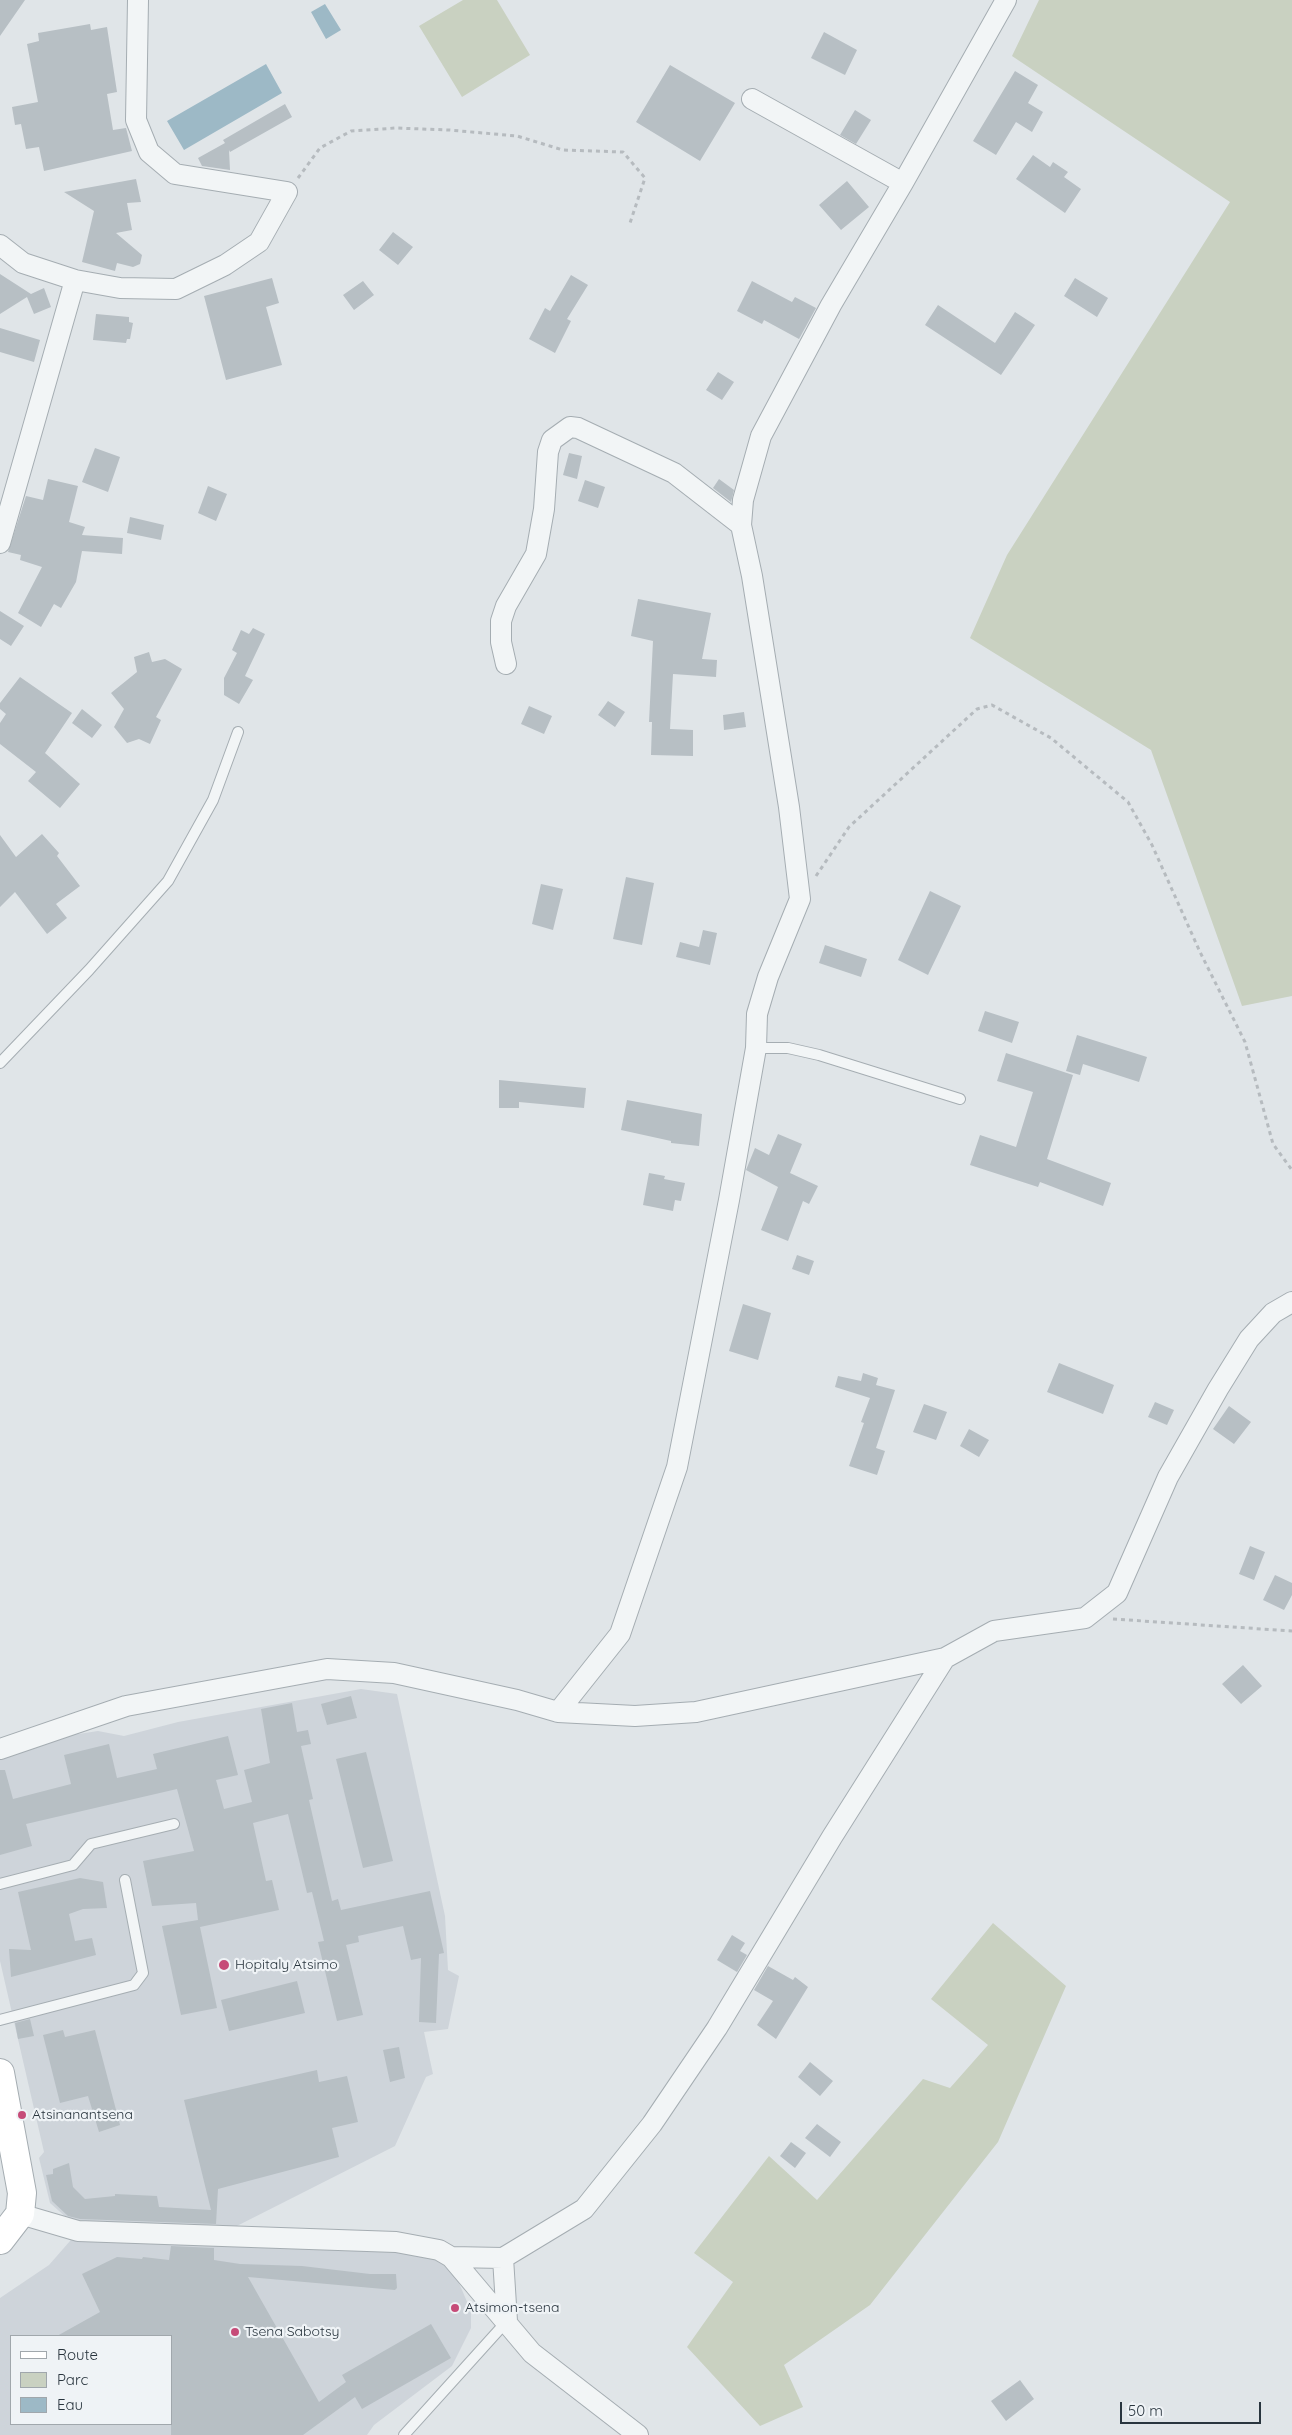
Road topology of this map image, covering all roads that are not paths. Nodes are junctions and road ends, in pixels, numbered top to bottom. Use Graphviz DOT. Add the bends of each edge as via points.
graph roads {
  1 [pos="138,0"];
  2 [pos="1006,0"];
  3 [pos="752,99"];
  4 [pos="903,184"];
  5 [pos="0,245"];
  6 [pos="74,280"];
  7 [pos="741,525"];
  8 [pos="0,544"];
  9 [pos="506,664"];
  10 [pos="238,732"];
  11 [pos="756,1048"];
  12 [pos="0,1062"];
  13 [pos="960,1099"];
  14 [pos="1292,1302"];
  15 [pos="945,1658"];
  16 [pos="558,1712"];
  17 [pos="0,1749"];
  18 [pos="174,1824"];
  19 [pos="125,1880"];
  20 [pos="0,1884"];
  21 [pos="0,2020"];
  22 [pos="0,2072"];
  23 [pos="20,2214"];
  24 [pos="0,2240"];
  25 [pos="451,2257"];
  26 [pos="504,2258"];
  27 [pos="507,2321"];
  28 [pos="404,2435"];
  29 [pos="638,2435"];
  1 -- 6 [label="street" via="136,120 149,152 175,174 287,192 259,242 225,265 176,289 120,288"];
  2 -- 4 [label="street"];
  3 -- 4 [label="street"];
  4 -- 7 [label="street" via="831,305 761,436 743,500"];
  5 -- 6 [label="street" via="23,263"];
  6 -- 8 [label="street"];
  7 -- 9 [label="street" via="674,473 570,427 552,440 536,554 506,606 501,622"];
  7 -- 11 [label="street" via="777,730 800,899 768,977 757,1014"];
  10 -- 12 [label="lane" via="213,800 168,881 89,970"];
  11 -- 13 [label="lane" via="788,1048 819,1055"];
  11 -- 16 [label="street" via="677,1467 620,1634"];
  14 -- 15 [label="street" via="1272,1314 1249,1339 1218,1389 1168,1477 1117,1593 1085,1618 994,1631"];
  15 -- 16 [label="street" via="696,1712 635,1716"];
  15 -- 26 [label="street" via="717,2028 652,2124 584,2209"];
  16 -- 17 [label="street" via="394,1674 327,1669 126,1706"];
  18 -- 20 [label="lane" via="91,1844 74,1865"];
  19 -- 21 [label="lane" via="143,1973 134,1986"];
  22 -- 23 [label="street" via="22,2193"];
  23 -- 24 [label="street"];
  23 -- 25 [label="street" via="78,2231 396,2242 439,2250"];
  25 -- 26 [label="street"];
  25 -- 27 [label="street"];
  26 -- 27 [label="street"];
  27 -- 28 [label="lane"];
  27 -- 29 [label="street" via="532,2353"];
}
